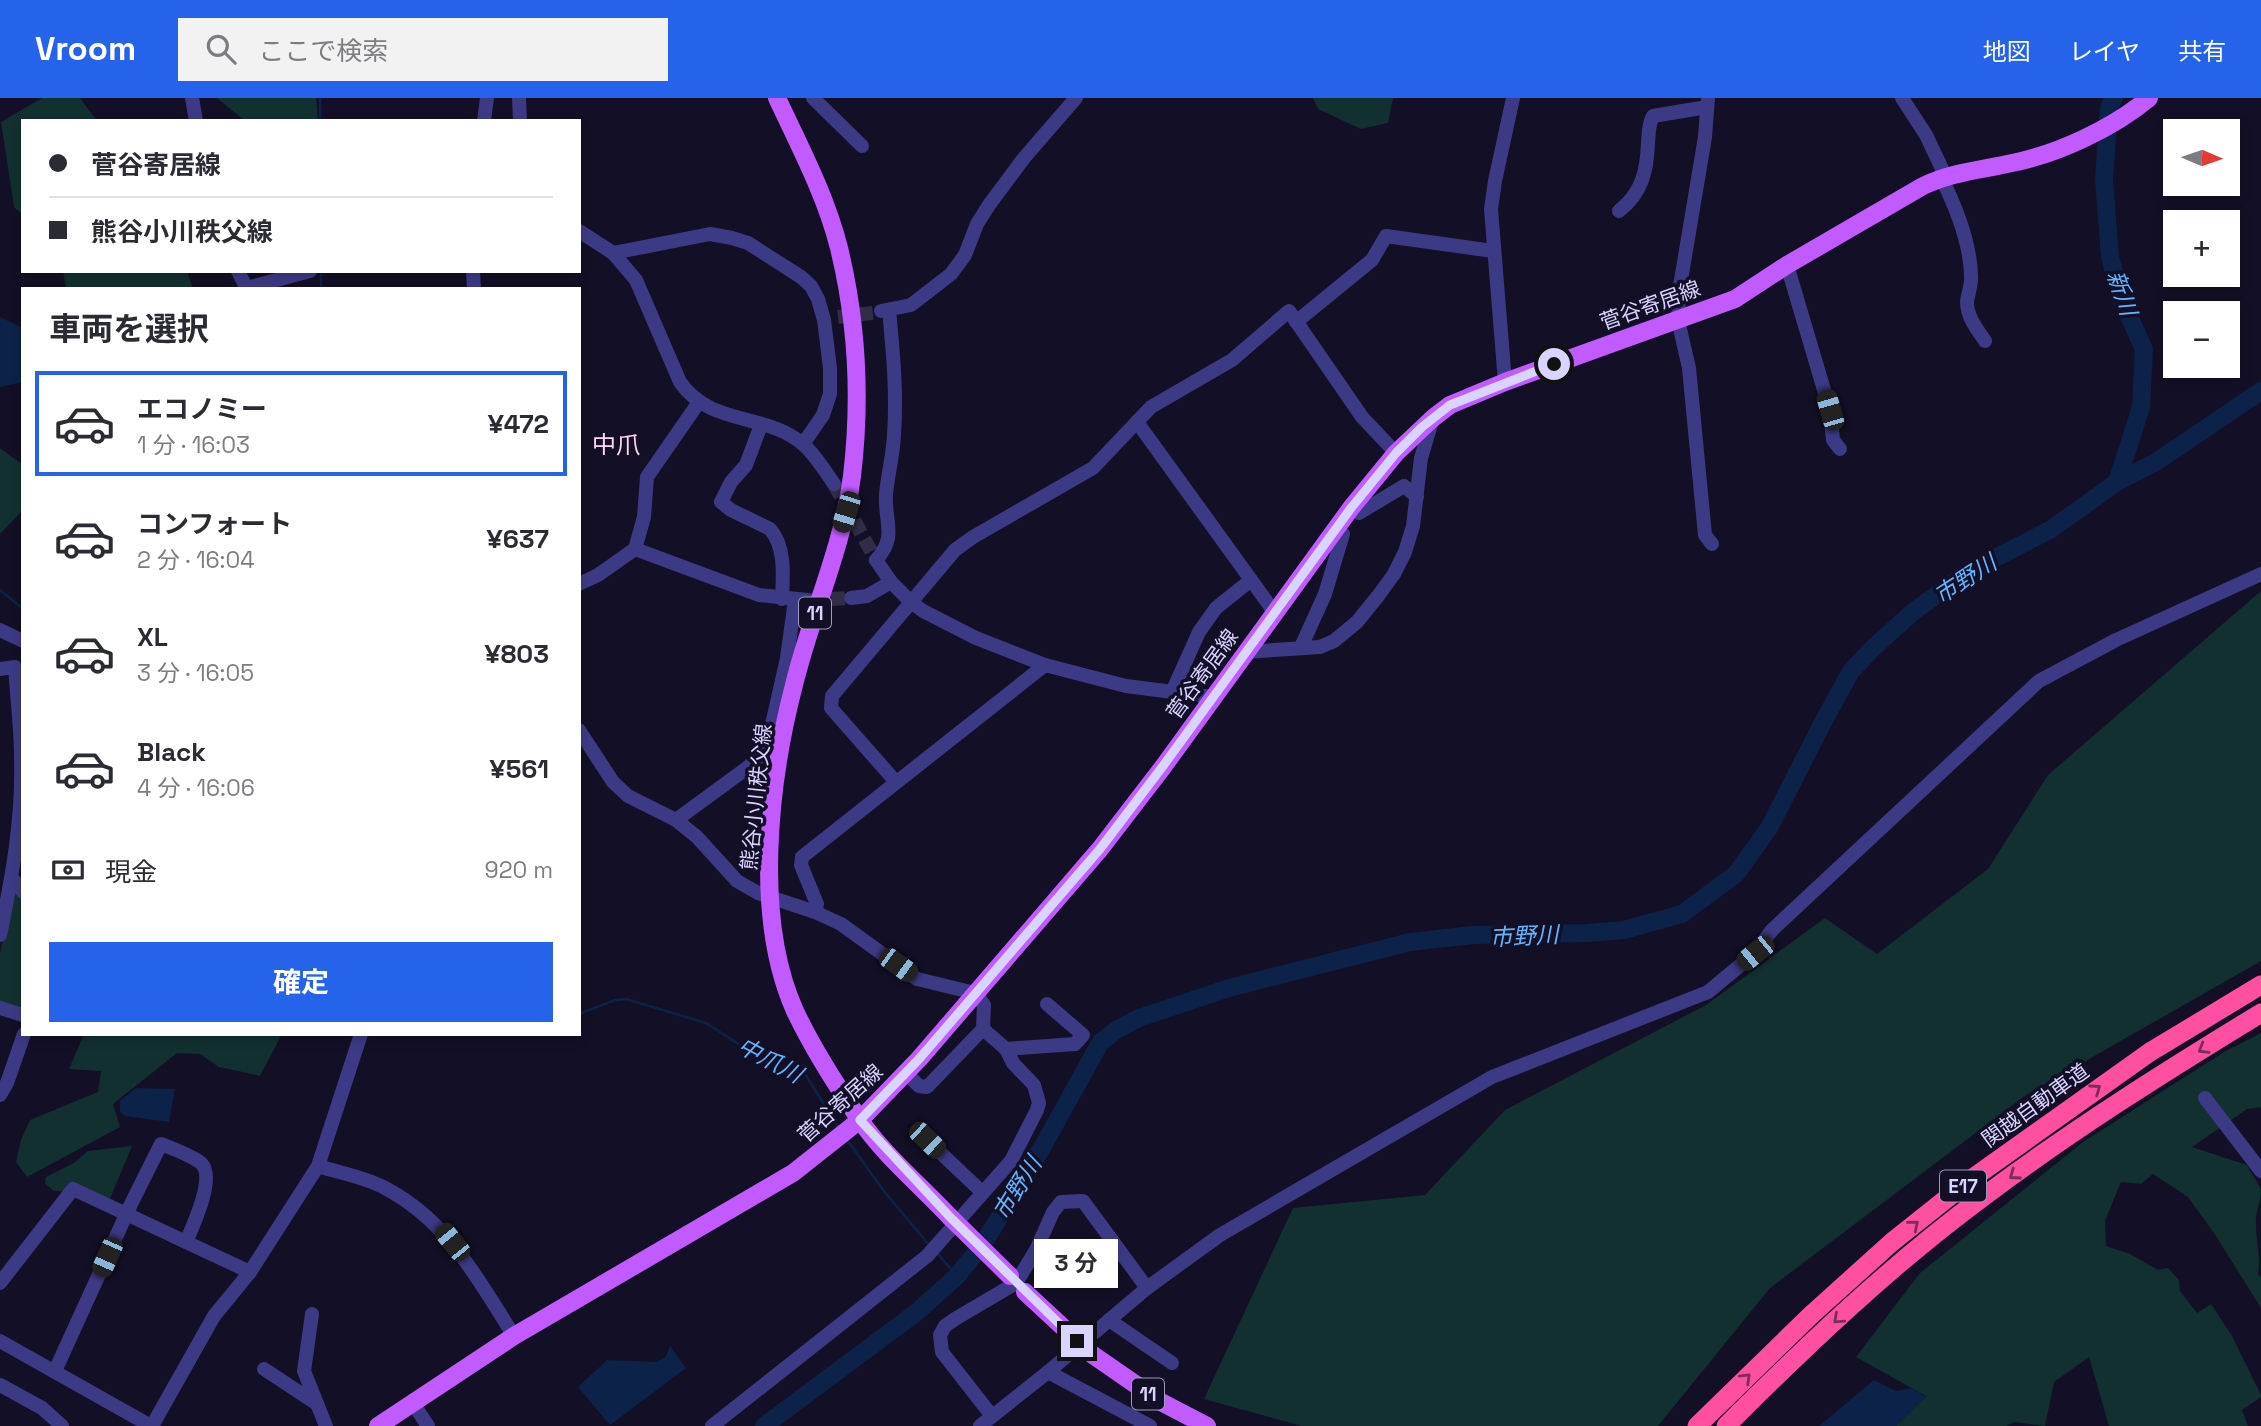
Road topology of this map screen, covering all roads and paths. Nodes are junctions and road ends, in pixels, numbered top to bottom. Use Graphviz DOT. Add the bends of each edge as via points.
graph roads {
  1 [pos="192,98"];
  2 [pos="487,98"];
  3 [pos="519,98"];
  4 [pos="777,98"];
  5 [pos="813,98"];
  6 [pos="1076,98"];
  7 [pos="1513,98"];
  8 [pos="1902,98"];
  9 [pos="2149,98"];
  10 [pos="1707,103"];
  11 [pos="196,119"];
  12 [pos="484,119"];
  13 [pos="520,119"];
  14 [pos="862,146"];
  15 [pos="1943,176"];
  16 [pos="1619,211"];
  17 [pos="581,232"];
  18 [pos="1493,251"];
  19 [pos="613,253"];
  20 [pos="1787,265"];
  21 [pos="303,273"];
  22 [pos="251,287"];
  23 [pos="1678,320"];
  24 [pos="1296,322"];
  25 [pos="1985,341"];
  26 [pos="1504,382"];
  27 [pos="699,402"];
  28 [pos="1433,418"];
  29 [pos="1137,422"];
  30 [pos="761,425"];
  31 [pos="803,444"];
  32 [pos="1840,449"];
  33 [pos="1396,453"];
  34 [pos="834,484"];
  35 [pos="1417,497"];
  36 [pos="1351,508"];
  37 [pos="1336,528"];
  38 [pos="1712,544"];
  39 [pos="635,549"];
  40 [pos="2261,574"];
  41 [pos="1251,580"];
  42 [pos="891,582"];
  43 [pos="581,583"];
  44 [pos="851,598"];
  45 [pos="795,599"];
  46 [pos="911,602"];
  47 [pos="1275,612"];
  48 [pos="0,630"];
  49 [pos="21,640"];
  50 [pos="1301,647"];
  51 [pos="1245,652"];
  52 [pos="1045,665"];
  53 [pos="0,669"];
  54 [pos="1172,692"];
  55 [pos="1212,697"];
  56 [pos="581,733"];
  57 [pos="21,744"];
  58 [pos="896,782"];
  59 [pos="21,813"];
  60 [pos="676,820"];
  61 [pos="7,858"];
  62 [pos="12,878"];
  63 [pos="21,889"];
  64 [pos="769,897"];
  65 [pos="815,912"];
  66 [pos="0,935"];
  67 [pos="2261,985"];
  68 [pos="975,993"];
  69 [pos="1047,1004"];
  70 [pos="0,1008"];
  71 [pos="2261,1013"];
  72 [pos="21,1014"];
  73 [pos="983,1028"];
  74 [pos="23,1036"];
  75 [pos="359,1036"];
  76 [pos="1006,1049"];
  77 [pos="906,1073"];
  78 [pos="0,1095"];
  79 [pos="2205,1098"];
  80 [pos="860,1120"];
  81 [pos="927,1140"];
  82 [pos="318,1166"];
  83 [pos="2261,1171"];
  84 [pos="983,1194"];
  85 [pos="127,1214"];
  86 [pos="186,1242"];
  87 [pos="250,1272"];
  88 [pos="0,1283"];
  89 [pos="1017,1284"];
  90 [pos="1147,1288"];
  91 [pos="312,1314"];
  92 [pos="1109,1320"];
  93 [pos="514,1336"];
  94 [pos="0,1341"];
  95 [pos="1172,1363"];
  96 [pos="264,1369"];
  97 [pos="55,1371"];
  98 [pos="1048,1372"];
  99 [pos="0,1385"];
  100 [pos="412,1402"];
  101 [pos="317,1404"];
  102 [pos="992,1416"];
  103 [pos="378,1425"];
  104 [pos="62,1426"];
  105 [pos="152,1426"];
  106 [pos="326,1426"];
  107 [pos="428,1426"];
  108 [pos="712,1426"];
  109 [pos="980,1426"];
  110 [pos="1150,1426"];
  111 [pos="1207,1426"];
  112 [pos="1697,1426"];
  113 [pos="1726,1426"];
  1 -- 11 [label="street"];
  2 -- 12 [label="street"];
  3 -- 13 [label="street"];
  4 -- 64 [label="main road, 熊谷小川秩父線 / 11" via="822,197 838,247 852,316 856,369 855,441 846,512 793,685 772,820"];
  5 -- 14 [label="street"];
  6 -- 42 [label="street" via="989,205 951,274 911,305 885,311 895,378 894,436 886,495 890,535 876,560"];
  7 -- 18 [label="street" via="1491,209"];
  8 -- 15 [label="street" via="1926,135"];
  9 -- 15 [label="main road, 菅谷寄居線" via="2125,117 2042,156"];
  10 -- 16 [label="street" via="1653,116 1643,181"];
  10 -- 23 [label="street"];
  15 -- 20 [label="main road, 菅谷寄居線"];
  15 -- 25 [label="street" via="1965,237 1972,275 1968,313"];
  17 -- 19 [label="street"];
  18 -- 24 [label="street" via="1386,236 1372,260"];
  18 -- 26 [label="street"];
  19 -- 27 [label="street" via="636,280 680,382"];
  19 -- 31 [label="street" via="710,234 748,243 811,286 831,319 830,394 823,415"];
  20 -- 23 [label="main road, 菅谷寄居線" via="1735,299"];
  20 -- 32 [label="street" via="1830,410 1833,440"];
  21 -- 22 [label="street"];
  23 -- 26 [label="main road, 菅谷寄居線"];
  23 -- 38 [label="street" via="1689,368 1706,535"];
  24 -- 29 [label="street" via="1289,311 1232,360 1151,407"];
  24 -- 33 [label="street" via="1362,417"];
  26 -- 28 [label="main road, 菅谷寄居線" via="1450,405"];
  27 -- 30 [label="street"];
  27 -- 39 [label="street" via="647,477 644,517"];
  28 -- 33 [label="main road, 菅谷寄居線"];
  28 -- 35 [label="street" via="1421,458"];
  29 -- 41 [label="street"];
  29 -- 46 [label="street" via="1093,468 955,550"];
  30 -- 31 [label="street"];
  30 -- 45 [label="street" via="746,465 721,502 775,535"];
  31 -- 34 [label="street"];
  33 -- 36 [label="main road, 菅谷寄居線"];
  35 -- 36 [label="street" via="1404,486 1359,513"];
  35 -- 50 [label="street" via="1405,552 1378,596 1334,641"];
  36 -- 37 [label="main road, 菅谷寄居線"];
  37 -- 47 [label="main road, 菅谷寄居線"];
  37 -- 50 [label="street" via="1343,534 1325,594"];
  39 -- 43 [label="street"];
  39 -- 45 [label="street" via="759,596"];
  40 -- 90 [label="street" via="2116,640 2039,681 1772,930 1755,953 1708,992 1492,1077 1220,1235"];
  41 -- 47 [label="street"];
  41 -- 54 [label="street" via="1216,608 1199,632"];
  42 -- 44 [label="street" via="867,596"];
  42 -- 46 [label="street"];
  45 -- 60 [label="street" via="766,751"];
  46 -- 52 [label="street" via="976,638"];
  46 -- 58 [label="street" via="830,703"];
  47 -- 51 [label="main road, 菅谷寄居線"];
  48 -- 49 [label="street"];
  50 -- 51 [label="street"];
  51 -- 55 [label="main road, 菅谷寄居線"];
  52 -- 54 [label="street" via="1126,686"];
  52 -- 58 [label="street"];
  53 -- 57 [label="street" via="16,667"];
  54 -- 55 [label="street"];
  55 -- 68 [label="main road, 菅谷寄居線" via="1100,849"];
  56 -- 60 [label="street" via="612,782 628,796"];
  58 -- 65 [label="street" via="802,857 800,865 817,904"];
  59 -- 61 [label="street"];
  60 -- 64 [label="street" via="737,881"];
  61 -- 62 [label="street"];
  62 -- 63 [label="street"];
  62 -- 66 [label="street"];
  64 -- 65 [label="street"];
  64 -- 80 [label="main road, 熊谷小川秩父線 / 11" via="779,960 794,1009"];
  65 -- 68 [label="street" via="841,924 917,979"];
  112 -- 67 [label="highway, 関越自動車道 / E17, one-way" via="1892,1242 1970,1180 2150,1052"];
  68 -- 73 [label="street" via="984,1005"];
  68 -- 77 [label="main road, 菅谷寄居線"];
  69 -- 76 [label="street" via="1083,1035 1074,1044"];
  70 -- 72 [label="street"];
  71 -- 113 [label="highway, E17, one-way" via="2166,1071 1983,1197 1908,1256"];
  73 -- 76 [label="street"];
  73 -- 77 [label="street" via="927,1087 919,1086"];
  74 -- 78 [label="street"];
  75 -- 82 [label="street"];
  76 -- 84 [label="street" via="1034,1084 1039,1102 1011,1161"];
  77 -- 80 [label="main road, 菅谷寄居線"];
  79 -- 83 [label="street"];
  80 -- 89 [label="main road, 熊谷小川秩父線 / 11, bridge"];
  80 -- 93 [label="main road, 菅谷寄居線" via="793,1173"];
  81 -- 84 [label="street"];
  82 -- 87 [label="street"];
  82 -- 93 [label="street" via="385,1188 421,1209 462,1255"];
  84 -- 108 [label="street" via="927,1256"];
  85 -- 86 [label="street"];
  85 -- 86 [label="street" via="162,1144 205,1170 201,1205"];
  85 -- 88 [label="street" via="73,1189"];
  85 -- 97 [label="street"];
  86 -- 87 [label="street"];
  87 -- 105 [label="street" via="214,1316"];
  89 -- 90 [label="street" via="1061,1202 1083,1201"];
  89 -- 102 [label="street" via="955,1319 940,1335 942,1352"];
  89 -- 111 [label="main road, 熊谷小川秩父線 / 11, bridge" via="1093,1355 1161,1402"];
  90 -- 92 [label="street"];
  91 -- 101 [label="street" via="304,1371"];
  92 -- 95 [label="street"];
  92 -- 98 [label="street"];
  93 -- 100 [label="main road, 菅谷寄居線"];
  94 -- 97 [label="street"];
  96 -- 101 [label="street"];
  97 -- 105 [label="street"];
  98 -- 102 [label="street"];
  98 -- 110 [label="street"];
  99 -- 104 [label="street" via="42,1408"];
  100 -- 103 [label="main road, 菅谷寄居線"];
  100 -- 107 [label="street"];
  101 -- 106 [label="street"];
  102 -- 109 [label="street"];
}
